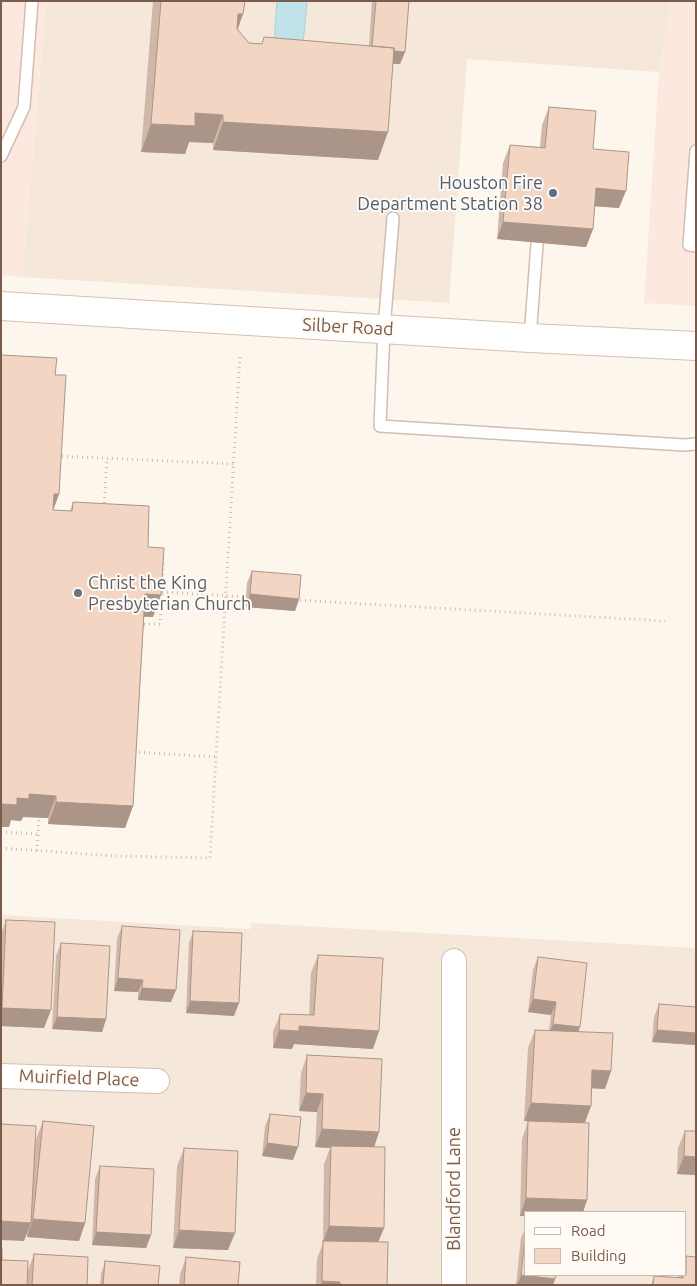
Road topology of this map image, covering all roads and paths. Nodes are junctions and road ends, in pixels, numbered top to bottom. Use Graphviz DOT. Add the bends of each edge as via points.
graph roads {
  1 [pos="32,1"];
  2 [pos="696,151"];
  3 [pos="1,156"];
  4 [pos="392,218"];
  5 [pos="538,244"];
  6 [pos="696,246"];
  7 [pos="1,306"];
  8 [pos="384,329"];
  9 [pos="530,338"];
  10 [pos="696,346"];
  11 [pos="240,355"];
  12 [pos="696,444"];
  13 [pos="54,456"];
  14 [pos="107,458"];
  15 [pos="234,464"];
  16 [pos="104,517"];
  17 [pos="155,562"];
  18 [pos="162,592"];
  19 [pos="225,596"];
  20 [pos="254,598"];
  21 [pos="293,600"];
  22 [pos="141,616"];
  23 [pos="665,621"];
  24 [pos="130,752"];
  25 [pos="216,757"];
  26 [pos="39,817"];
  27 [pos="1,832"];
  28 [pos="38,834"];
  29 [pos="1,848"];
  30 [pos="37,851"];
  31 [pos="454,961"];
  32 [pos="1,1076"];
  33 [pos="157,1081"];
  34 [pos="454,1285"];
  1 -- 3 [label="lane" via="24,107"];
  2 -- 6 [label="lane" via="689,245"];
  4 -- 8 [label="lane"];
  5 -- 9 [label="lane"];
  7 -- 8 [label="street, Silber Road"];
  8 -- 9 [label="street, Silber Road"];
  8 -- 12 [label="lane" via="380,426"];
  9 -- 10 [label="street, Silber Road"];
  11 -- 15 [label="path"];
  13 -- 14 [label="path"];
  14 -- 15 [label="path"];
  14 -- 16 [label="path"];
  15 -- 19 [label="path"];
  17 -- 18 [label="path" via="163,563"];
  18 -- 19 [label="path"];
  18 -- 22 [label="path" via="160,624 141,624"];
  19 -- 20 [label="path"];
  19 -- 25 [label="path"];
  21 -- 23 [label="path"];
  24 -- 25 [label="path"];
  25 -- 30 [label="path" via="210,858"];
  26 -- 28 [label="path"];
  27 -- 28 [label="path"];
  28 -- 30 [label="path"];
  29 -- 30 [label="path"];
  31 -- 34 [label="street, Blandford Lane"];
  32 -- 33 [label="street, Muirfield Place"];
}
